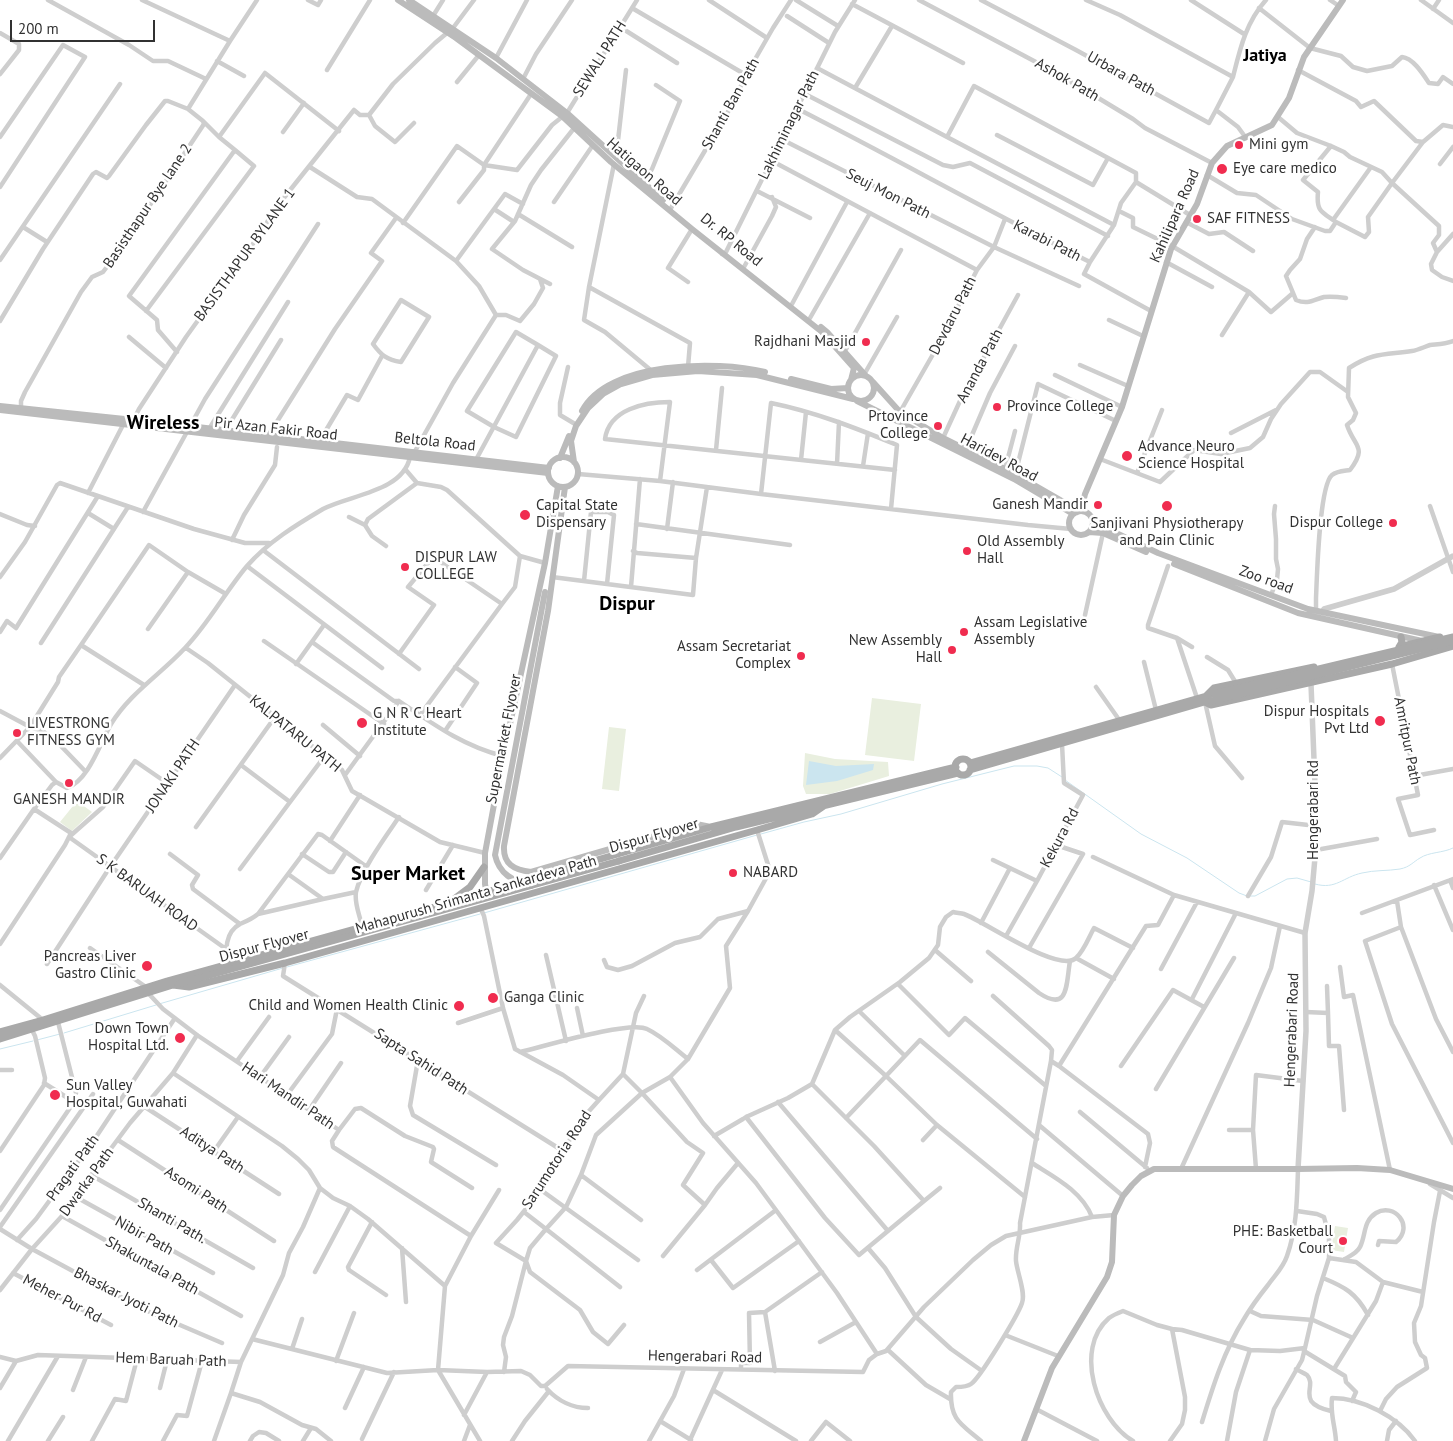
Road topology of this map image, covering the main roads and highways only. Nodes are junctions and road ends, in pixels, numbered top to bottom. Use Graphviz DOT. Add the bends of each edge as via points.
graph roads {
  1 [pos="398,0"];
  2 [pos="413,1"];
  3 [pos="1341,3"];
  4 [pos="450,31"];
  5 [pos="565,115"];
  6 [pos="576,125"];
  7 [pos="615,161"];
  8 [pos="724,253"];
  9 [pos="654,372"];
  10 [pos="865,375"];
  11 [pos="851,380"];
  12 [pos="873,382"];
  13 [pos="848,388"];
  14 [pos="855,400"];
  15 [pos="0,406"];
  16 [pos="0,410"];
  17 [pos="124,422"];
  18 [pos="186,432"];
  19 [pos="318,444"];
  20 [pos="412,455"];
  21 [pos="560,458"];
  22 [pos="574,462"];
  23 [pos="549,470"];
  24 [pos="1014,476"];
  25 [pos="561,487"];
  26 [pos="1077,513"];
  27 [pos="1093,522"];
  28 [pos="1089,532"];
  29 [pos="542,579"];
  30 [pos="1401,636"];
  31 [pos="1438,637"];
  32 [pos="1422,641"];
  33 [pos="1452,641"];
  34 [pos="1399,647"];
  35 [pos="1432,651"];
  36 [pos="1209,698"];
  37 [pos="970,767"];
  38 [pos="957,770"];
  39 [pos="825,805"];
  40 [pos="711,826"];
  41 [pos="582,857"];
  42 [pos="592,860"];
  43 [pos="484,868"];
  44 [pos="538,876"];
  45 [pos="531,886"];
  46 [pos="542,890"];
  47 [pos="486,892"];
  48 [pos="445,904"];
  49 [pos="489,905"];
  50 [pos="436,907"];
  51 [pos="440,919"];
  52 [pos="175,984"];
  53 [pos="147,990"];
  54 [pos="0,1032"];
  55 [pos="0,1039"];
  56 [pos="1453,1189"];
  57 [pos="1024,1441"];
  1 -- 4 [label="main road"];
  2 -- 4 [label="main road, Dr. RP Road"];
  3 -- 26 [label="main road, Kahilipara Road" via="1310,48 1298,70 1289,98 1272,125 1228,146 1212,163 1197,204 1172,246 1122,407"];
  4 -- 5 [label="main road" via="531,94"];
  4 -- 5 [label="main road, Dr. RP Road" via="496,58"];
  5 -- 6 [label="main road, Dr. RP Road"];
  6 -- 7 [label="main road, Dr. RP Road"];
  6 -- 7 [label="main road, Hatigaon Road" via="593,145"];
  7 -- 8 [label="main road, Dr. RP Road"];
  7 -- 8 [label="main road, Hatigaon Road"];
  8 -- 10 [label="main road, Dr. RP Road" via="828,332"];
  8 -- 11 [label="main road, Hatigaon Road" via="822,332 854,368"];
  9 -- 13 [label="main road" via="706,366 756,370 830,389"];
  9 -- 14 [label="main road, Haridev Road" via="758,375"];
  9 -- 21 [label="main road" via="620,379 585,404"];
  9 -- 22 [label="main road" via="621,384 588,408 571,441"];
  10 -- 11 [label="main road"];
  10 -- 12 [label="main road"];
  11 -- 13 [label="main road"];
  12 -- 14 [label="main road" via="874,391 870,398"];
  12 -- 24 [label="main road, Haridev Road" via="900,412"];
  13 -- 14 [label="main road"];
  14 -- 24 [label="main road, Haridev Road"];
  15 -- 17 [label="main road, Pir Azan Fakir Road"];
  16 -- 17 [label="main road, Pir Azan Fakir Road"];
  17 -- 18 [label="main road, Pir Azan Fakir Road"];
  17 -- 18 [label="main road, Pir Azan Fakir Road"];
  18 -- 19 [label="main road, Pir Azan Fakir Road"];
  18 -- 19 [label="main road, Pir Azan Fakir Road" via="209,429"];
  19 -- 20 [label="main road, Pir Azan Fakir Road"];
  20 -- 23 [label="main road, Pir Azan Fakir Road"];
  20 -- 23 [label="main road, Beltola Road"];
  21 -- 22 [label="main road"];
  21 -- 23 [label="main road"];
  22 -- 25 [label="main road" via="578,474 574,483"];
  23 -- 25 [label="main road" via="551,481"];
  24 -- 26 [label="main road, Haridev Road"];
  25 -- 29 [label="main road"];
  25 -- 41 [label="main road" via="548,611 504,852 511,866 524,871"];
  26 -- 27 [label="main road" via="1088,514"];
  26 -- 28 [label="main road" via="1070,521 1070,528 1079,535"];
  27 -- 28 [label="main road"];
  27 -- 31 [label="main road, Zoo road" via="1158,554 1271,596 1319,612"];
  28 -- 30 [label="main road" via="1103,533 1298,613"];
  29 -- 43 [label="main road" via="503,756"];
  29 -- 45 [label="main road, Supermarket Flyover, bridge" via="544,592 494,855 504,874"];
  30 -- 32 [label="main road"];
  30 -- 34 [label="main road"];
  31 -- 32 [label="main road"];
  31 -- 33 [label="main road"];
  31 -- 33 [label="main road"];
  32 -- 34 [label="main road"];
  32 -- 35 [label="main road"];
  33 -- 35 [label="main road"];
  33 -- 36 [label="main road, bridge"];
  34 -- 36 [label="main road" via="1214,688"];
  35 -- 36 [label="main road" via="1392,664 1211,706"];
  36 -- 37 [label="main road" via="1062,744"];
  36 -- 37 [label="main road" via="1197,698"];
  37 -- 38 [label="main road" via="966,774"];
  37 -- 38 [label="main road" via="965,760 960,760 956,764"];
  38 -- 39 [label="main road, Mahapurush Srimanta Sankardeva Path"];
  38 -- 40 [label="main road, Mahapurush Srimanta Sankardeva Path"];
  39 -- 45 [label="main road, Dispur Flyover, bridge"];
  39 -- 46 [label="main road, Mahapurush Srimanta Sankardeva Path" via="812,814 757,831"];
  40 -- 41 [label="main road" via="696,824"];
  40 -- 42 [label="main road, Mahapurush Srimanta Sankardeva Path"];
  41 -- 42 [label="main road"];
  42 -- 44 [label="main road, Mahapurush Srimanta Sankardeva Path"];
  43 -- 47 [label="main road"];
  43 -- 48 [label="main road" via="467,889"];
  44 -- 46 [label="main road" via="537,883"];
  44 -- 47 [label="main road, Mahapurush Srimanta Sankardeva Path"];
  45 -- 52 [label="main road, Dispur Flyover, bridge"];
  46 -- 49 [label="main road, Mahapurush Srimanta Sankardeva Path"];
  47 -- 48 [label="main road, Mahapurush Srimanta Sankardeva Path"];
  47 -- 49 [label="main road"];
  48 -- 50 [label="main road, Mahapurush Srimanta Sankardeva Path"];
  49 -- 51 [label="main road, Mahapurush Srimanta Sankardeva Path"];
  50 -- 51 [label="main road"];
  50 -- 53 [label="main road, Mahapurush Srimanta Sankardeva Path"];
  51 -- 52 [label="main road, Mahapurush Srimanta Sankardeva Path" via="189,988"];
  52 -- 53 [label="main road, Mahapurush Srimanta Sankardeva Path"];
  53 -- 54 [label="main road, Mahapurush Srimanta Sankardeva Path"];
  53 -- 55 [label="main road, Mahapurush Srimanta Sankardeva Path"];
  56 -- 57 [label="main road" via="1390,1170 1148,1169 1123,1196 1114,1215 1112,1262 1107,1277 1058,1356"];
}
